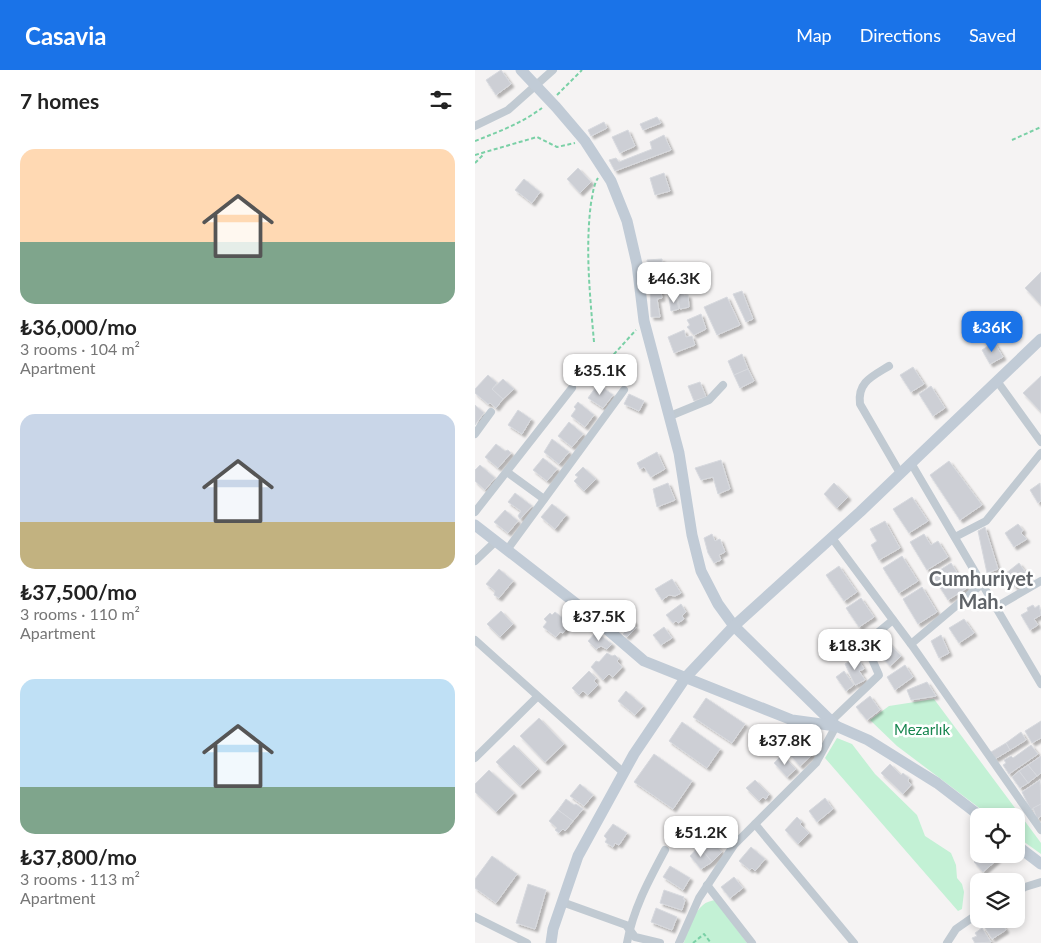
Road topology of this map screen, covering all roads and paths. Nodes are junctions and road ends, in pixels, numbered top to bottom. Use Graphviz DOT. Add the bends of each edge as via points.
graph roads {
  1 [pos="521,70"];
  2 [pos="553,70"];
  3 [pos="582,70"];
  4 [pos="537,86"];
  5 [pos="551,101"];
  6 [pos="475,126"];
  7 [pos="1041,127"];
  8 [pos="1012,140"];
  9 [pos="475,141"];
  10 [pos="585,141"];
  11 [pos="484,154"];
  12 [pos="475,155"];
  13 [pos="475,163"];
  14 [pos="603,169"];
  15 [pos="644,321"];
  16 [pos="1041,339"];
  17 [pos="594,342"];
  18 [pos="605,364"];
  19 [pos="889,366"];
  20 [pos="997,381"];
  21 [pos="723,385"];
  22 [pos="573,388"];
  23 [pos="624,390"];
  24 [pos="491,412"];
  25 [pos="670,416"];
  26 [pos="475,434"];
  27 [pos="1041,442"];
  28 [pos="1041,453"];
  29 [pos="911,463"];
  30 [pos="507,472"];
  31 [pos="900,473"];
  32 [pos="545,499"];
  33 [pos="475,512"];
  34 [pos="475,525"];
  35 [pos="955,537"];
  36 [pos="832,538"];
  37 [pos="496,542"];
  38 [pos="507,550"];
  39 [pos="475,561"];
  40 [pos="1041,581"];
  41 [pos="982,584"];
  42 [pos="996,607"];
  43 [pos="893,620"];
  44 [pos="734,626"];
  45 [pos="475,640"];
  46 [pos="911,644"];
  47 [pos="686,677"];
  48 [pos="1041,684"];
  49 [pos="537,697"];
  50 [pos="833,724"];
  51 [pos="475,758"];
  52 [pos="624,772"];
  53 [pos="970,808"];
  54 [pos="755,824"];
  55 [pos="1041,830"];
  56 [pos="665,850"];
  57 [pos="1025,852"];
  58 [pos="1041,864"];
  59 [pos="1041,882"];
  60 [pos="707,885"];
  61 [pos="1025,887"];
  62 [pos="562,902"];
  63 [pos="475,918"];
  64 [pos="970,919"];
  65 [pos="629,929"];
  66 [pos="527,943"];
  67 [pos="551,943"];
  68 [pos="627,943"];
  69 [pos="660,943"];
  70 [pos="679,943"];
  71 [pos="693,943"];
  72 [pos="711,943"];
  73 [pos="752,943"];
  74 [pos="854,943"];
  75 [pos="947,943"];
  1 -- 4 [label="street"];
  2 -- 4 [label="street"];
  3 -- 5 [label="path"];
  4 -- 5 [label="street"];
  4 -- 6 [label="street" via="508,110"];
  5 -- 9 [label="path" via="527,118"];
  5 -- 10 [label="street"];
  7 -- 8 [label="path"];
  10 -- 11 [label="path" via="557,147 537,137"];
  10 -- 14 [label="street"];
  11 -- 12 [label="path"];
  11 -- 13 [label="path"];
  14 -- 15 [label="street" via="627,222 637,264"];
  14 -- 17 [label="path" via="594,184 589,224 588,268"];
  15 -- 18 [label="path"];
  15 -- 25 [label="street"];
  16 -- 20 [label="street"];
  19 -- 31 [label="street" via="863,384 859,393 860,404"];
  20 -- 27 [label="street"];
  20 -- 29 [label="street"];
  21 -- 25 [label="street" via="709,400"];
  22 -- 30 [label="street"];
  23 -- 32 [label="street"];
  24 -- 26 [label="street"];
  25 -- 44 [label="street" via="701,572"];
  28 -- 35 [label="street" via="986,521"];
  29 -- 31 [label="street"];
  29 -- 35 [label="street"];
  30 -- 32 [label="street"];
  30 -- 33 [label="street"];
  31 -- 36 [label="street"];
  32 -- 38 [label="street"];
  34 -- 37 [label="street"];
  35 -- 41 [label="street"];
  36 -- 43 [label="street"];
  36 -- 44 [label="street"];
  37 -- 38 [label="street"];
  37 -- 39 [label="street"];
  38 -- 47 [label="street" via="645,661"];
  40 -- 42 [label="street"];
  41 -- 42 [label="street"];
  41 -- 46 [label="street"];
  42 -- 48 [label="street"];
  43 -- 46 [label="street"];
  43 -- 50 [label="street" via="865,643 879,675"];
  44 -- 47 [label="street"];
  44 -- 50 [label="street"];
  45 -- 49 [label="street"];
  46 -- 55 [label="street"];
  47 -- 50 [label="street" via="792,720"];
  47 -- 52 [label="street"];
  49 -- 51 [label="street"];
  49 -- 52 [label="street"];
  50 -- 53 [label="street" via="868,740 914,768"];
  50 -- 54 [label="street" via="816,764"];
  52 -- 62 [label="street" via="578,856"];
  54 -- 60 [label="street" via="734,845"];
  54 -- 74 [label="street"];
  56 -- 65 [label="street" via="643,892"];
  57 -- 58 [label="street"];
  59 -- 61 [label="street"];
  60 -- 70 [label="street"];
  60 -- 73 [label="street"];
  62 -- 65 [label="street" via="626,925"];
  62 -- 67 [label="street"];
  63 -- 66 [label="street"];
  64 -- 75 [label="street" via="956,929"];
  65 -- 68 [label="street"];
  65 -- 69 [label="street" via="635,936"];
  71 -- 72 [label="path" via="704,934"];
}
